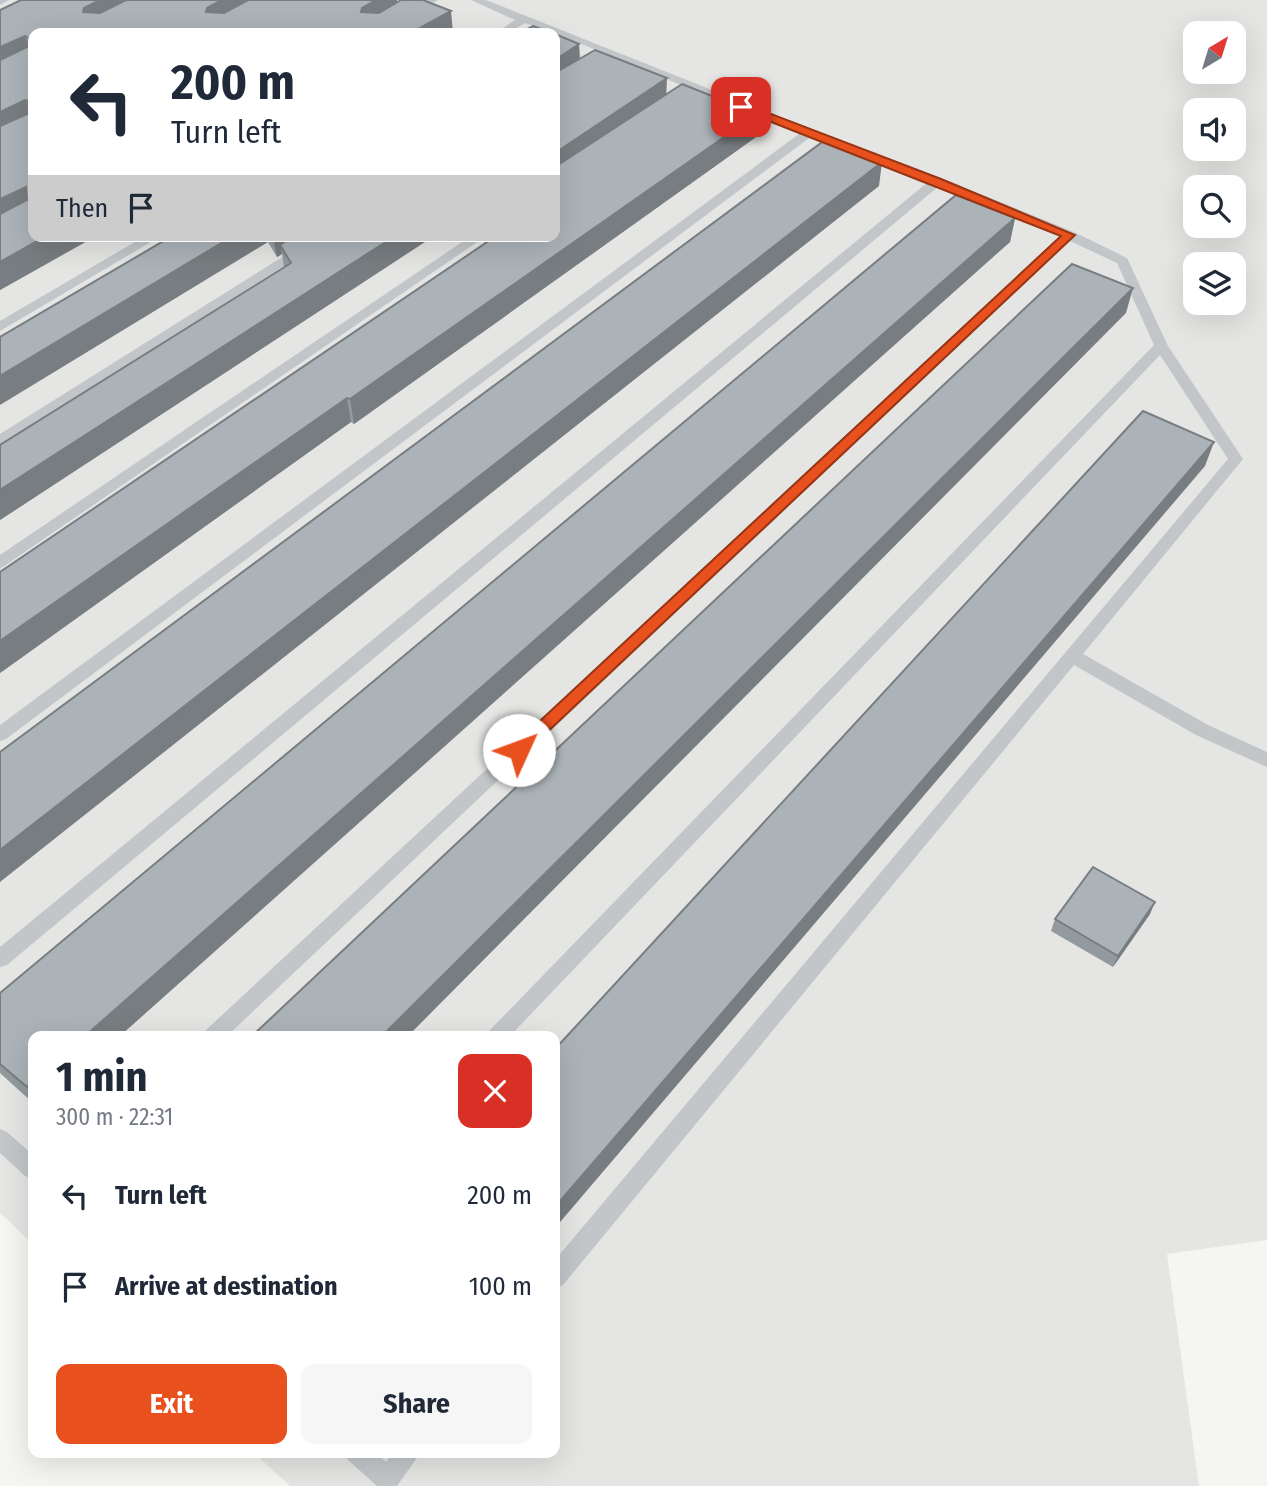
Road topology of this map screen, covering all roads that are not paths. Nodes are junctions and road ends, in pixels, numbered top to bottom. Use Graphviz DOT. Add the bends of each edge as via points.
graph roads {
  1 [pos="433,0"];
  2 [pos="476,0"];
  3 [pos="524,19"];
  4 [pos="381,28"];
  5 [pos="509,28"];
  6 [pos="546,28"];
  7 [pos="560,34"];
  8 [pos="612,55"];
  9 [pos="601,62"];
  10 [pos="808,133"];
  11 [pos="937,181"];
  12 [pos="1069,235"];
  13 [pos="145,242"];
  14 [pos="315,242"];
  15 [pos="471,242"];
  16 [pos="0,327"];
  17 [pos="1161,346"];
  18 [pos="0,441"];
  19 [pos="0,563"];
  20 [pos="1072,656"];
  21 [pos="0,734"];
  22 [pos="1267,760"];
  23 [pos="0,959"];
  24 [pos="218,1031"];
  25 [pos="502,1031"];
  26 [pos="0,1139"];
  27 [pos="28,1164"];
  28 [pos="560,1271"];
  29 [pos="363,1458"];
  30 [pos="404,1458"];
  1 -- 4 [label="lane"];
  2 -- 3 [label="lane"];
  3 -- 5 [label="lane"];
  3 -- 6 [label="lane"];
  7 -- 8 [label="lane"];
  8 -- 9 [label="lane"];
  8 -- 10 [label="lane" via="691,92"];
  10 -- 11 [label="lane"];
  10 -- 21 [label="lane"];
  11 -- 12 [label="lane"];
  11 -- 23 [label="lane"];
  12 -- 17 [label="lane" via="1122,261"];
  12 -- 24 [label="lane"];
  13 -- 16 [label="lane"];
  14 -- 18 [label="lane"];
  15 -- 19 [label="lane"];
  17 -- 20 [label="lane" via="1237,458"];
  17 -- 25 [label="lane"];
  20 -- 22 [label="lane" via="1202,730"];
  20 -- 28 [label="lane"];
  26 -- 27 [label="lane"];
  29 -- 30 [label="lane" via="387,1479"];
}
